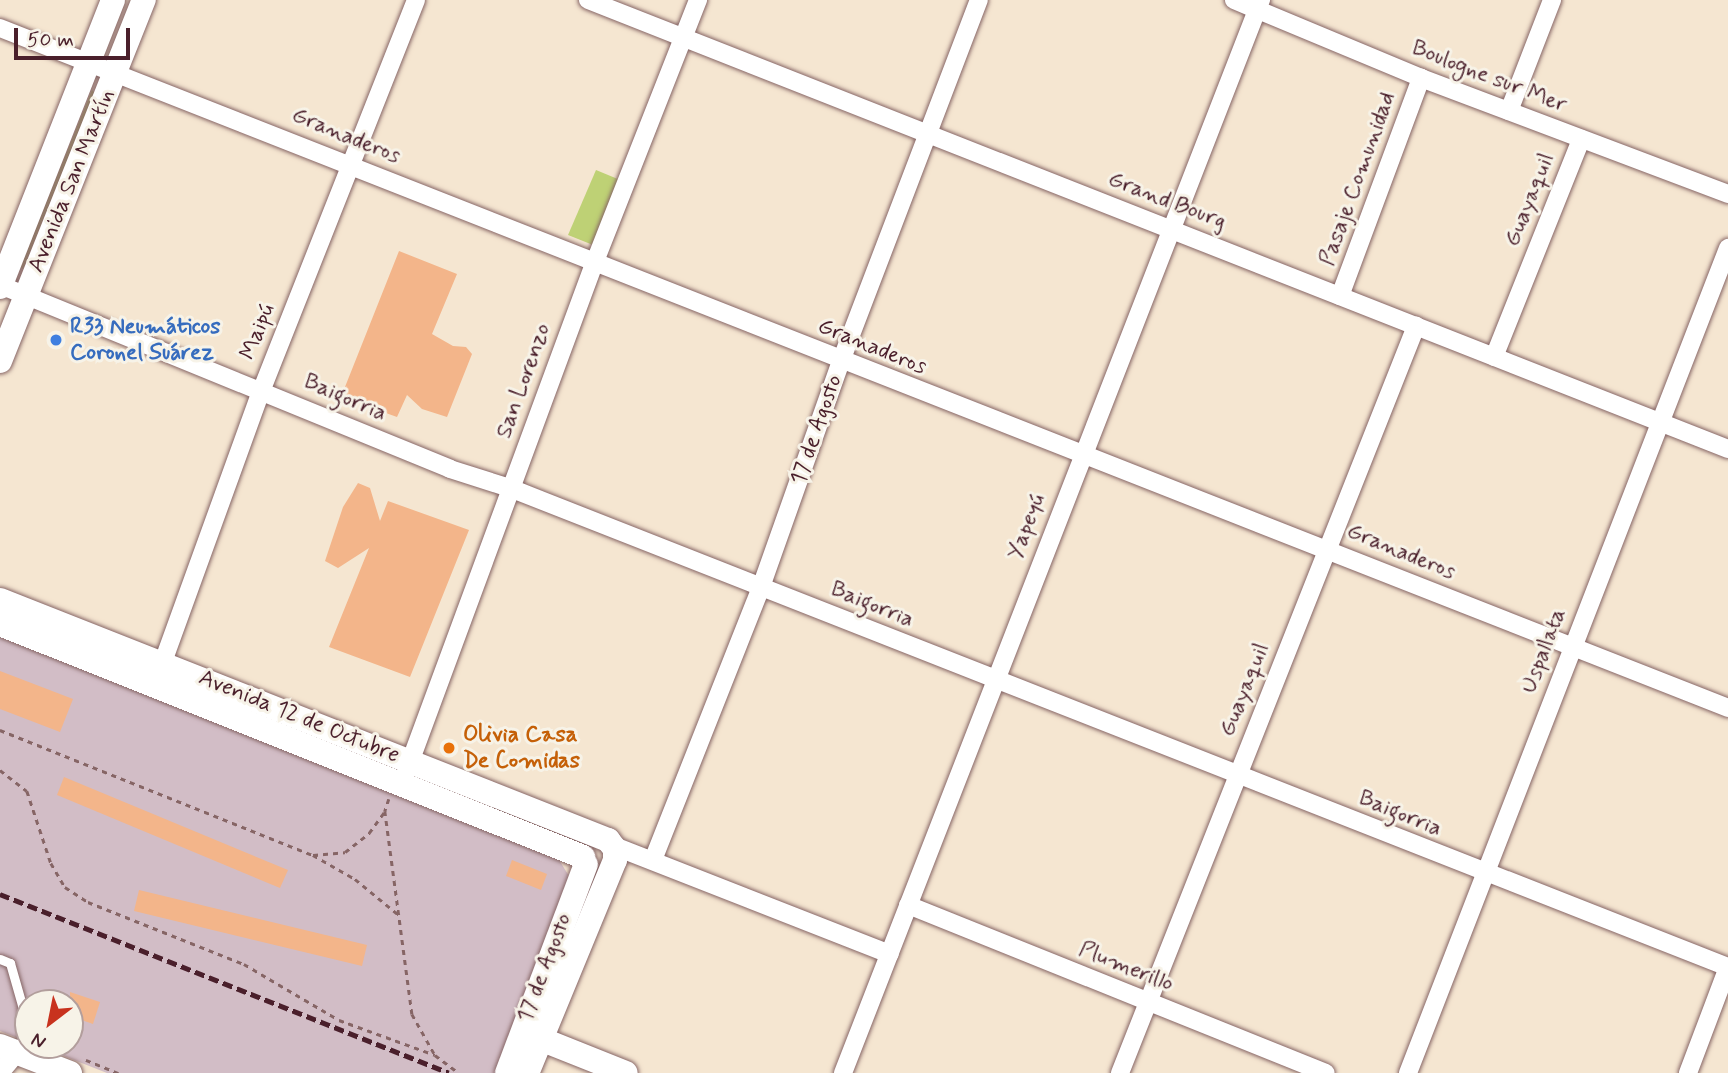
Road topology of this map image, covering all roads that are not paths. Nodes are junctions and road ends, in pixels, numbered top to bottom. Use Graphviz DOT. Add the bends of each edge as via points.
graph roads {
  1 [pos="113,0"];
  2 [pos="144,0"];
  3 [pos="416,0"];
  4 [pos="588,0"];
  5 [pos="698,0"];
  6 [pos="979,0"];
  7 [pos="1234,0"];
  8 [pos="1552,0"];
  9 [pos="1260,5"];
  10 [pos="0,28"];
  11 [pos="683,38"];
  12 [pos="88,62"];
  13 [pos="115,73"];
  14 [pos="1421,78"];
  15 [pos="1509,111"];
  16 [pos="926,133"];
  17 [pos="1581,139"];
  18 [pos="351,164"];
  19 [pos="1728,194"];
  20 [pos="1171,229"];
  21 [pos="1728,247"];
  22 [pos="594,264"];
  23 [pos="0,286"];
  24 [pos="26,296"];
  25 [pos="1340,296"];
  26 [pos="1416,326"];
  27 [pos="1494,356"];
  28 [pos="0,361"];
  29 [pos="841,361"];
  30 [pos="262,389"];
  31 [pos="1658,421"];
  32 [pos="1728,449"];
  33 [pos="1081,456"];
  34 [pos="510,488"];
  35 [pos="1327,549"];
  36 [pos="761,587"];
  37 [pos="0,600"];
  38 [pos="0,624"];
  39 [pos="1572,647"];
  40 [pos="159,675"];
  41 [pos="995,680"];
  42 [pos="1728,708"];
  43 [pos="402,774"];
  44 [pos="1237,775"];
  45 [pos="598,854"];
  46 [pos="653,860"];
  47 [pos="1483,874"];
  48 [pos="908,905"];
  49 [pos="890,954"];
  50 [pos="0,960"];
  51 [pos="1728,967"];
  52 [pos="1147,1003"];
  53 [pos="531,1035"];
  54 [pos="8,1050"];
  55 [pos="1,1073"];
  56 [pos="70,1073"];
  57 [pos="507,1073"];
  58 [pos="527,1073"];
  59 [pos="626,1073"];
  60 [pos="843,1073"];
  61 [pos="1120,1073"];
  62 [pos="1326,1073"];
  63 [pos="1408,1073"];
  64 [pos="1688,1073"];
  1 -- 12 [label="main road, Avenida San Martín"];
  2 -- 13 [label="main road, Avenida San Martín"];
  3 -- 18 [label="street, Maipú"];
  4 -- 11 [label="street, Grand Bourg"];
  5 -- 11 [label="street, San Lorenzo"];
  6 -- 16 [label="street, 17 de Agosto"];
  7 -- 9 [label="street, Boulogne sur Mer"];
  8 -- 15 [label="street"];
  9 -- 14 [label="street, Boulogne sur Mer"];
  9 -- 20 [label="street, Yapeyú"];
  10 -- 12 [label="street, Granaderos"];
  11 -- 16 [label="street, Grand Bourg"];
  11 -- 22 [label="street, San Lorenzo"];
  12 -- 13 [label="street, Granaderos"];
  12 -- 23 [label="main road, Avenida San Martín"];
  13 -- 18 [label="street, Granaderos"];
  13 -- 24 [label="main road, Avenida San Martín"];
  14 -- 15 [label="street, Boulogne sur Mer"];
  14 -- 25 [label="street, Pasaje Comunidad"];
  15 -- 17 [label="street, Boulogne sur Mer"];
  16 -- 20 [label="street, Grand Bourg"];
  16 -- 29 [label="street, 17 de Agosto"];
  17 -- 19 [label="street, Boulogne sur Mer"];
  17 -- 27 [label="street, Guayaquil"];
  18 -- 22 [label="street, Granaderos"];
  18 -- 30 [label="street, Maipú"];
  20 -- 25 [label="street, Grand Bourg"];
  20 -- 33 [label="street, Yapeyú"];
  21 -- 31 [label="street, Uspallata"];
  22 -- 29 [label="street, Granaderos"];
  22 -- 34 [label="street, San Lorenzo"];
  23 -- 24 [label="street, Baigorria"];
  24 -- 28 [label="main road, Avenida San Martín"];
  24 -- 30 [label="street, Baigorria"];
  25 -- 26 [label="street, Grand Bourg"];
  26 -- 27 [label="street, Grand Bourg"];
  26 -- 35 [label="street, Guayaquil"];
  27 -- 31 [label="street, Grand Bourg"];
  29 -- 33 [label="street, Granaderos"];
  29 -- 36 [label="street, 17 de Agosto"];
  30 -- 34 [label="street, Baigorria" via="450,469"];
  30 -- 40 [label="street, Maipú"];
  31 -- 32 [label="street, Grand Bourg"];
  31 -- 39 [label="street, Uspallata"];
  33 -- 35 [label="street, Granaderos"];
  33 -- 41 [label="street, Yapeyú"];
  34 -- 36 [label="street, Baigorria"];
  34 -- 43 [label="street, San Lorenzo"];
  35 -- 39 [label="street, Granaderos"];
  35 -- 44 [label="street, Guayaquil"];
  36 -- 41 [label="street, Baigorria"];
  36 -- 46 [label="street, 17 de Agosto"];
  37 -- 40 [label="main road, Avenida 12 de Octubre"];
  38 -- 40 [label="main road, Avenida 12 de Octubre"];
  39 -- 42 [label="street, Granaderos"];
  39 -- 47 [label="street, Uspallata"];
  40 -- 43 [label="main road, Avenida 12 de Octubre"];
  41 -- 44 [label="street, Baigorria"];
  41 -- 48 [label="street, Yapeyú"];
  43 -- 45 [label="main road, Avenida 12 de Octubre"];
  44 -- 47 [label="street, Baigorria"];
  44 -- 52 [label="street, Guayaquil"];
  45 -- 46 [label="street"];
  45 -- 53 [label="main road, 17 de Agosto"];
  46 -- 49 [label="street"];
  47 -- 51 [label="street, Baigorria"];
  47 -- 63 [label="street, Uspallata"];
  48 -- 49 [label="street, Yapeyú"];
  48 -- 52 [label="street, Plumerillo"];
  49 -- 60 [label="street, Yapeyú"];
  50 -- 54 [label="lane" via="10,964 22,1005 23,1036"];
  51 -- 64 [label="street"];
  52 -- 61 [label="street, Guayaquil"];
  52 -- 62 [label="street, Plumerillo"];
  53 -- 57 [label="main road, 17 de Agosto"];
  53 -- 58 [label="main road, 17 de Agosto"];
  53 -- 59 [label="main road"];
  54 -- 55 [label="street"];
  54 -- 56 [label="main road"];
}
